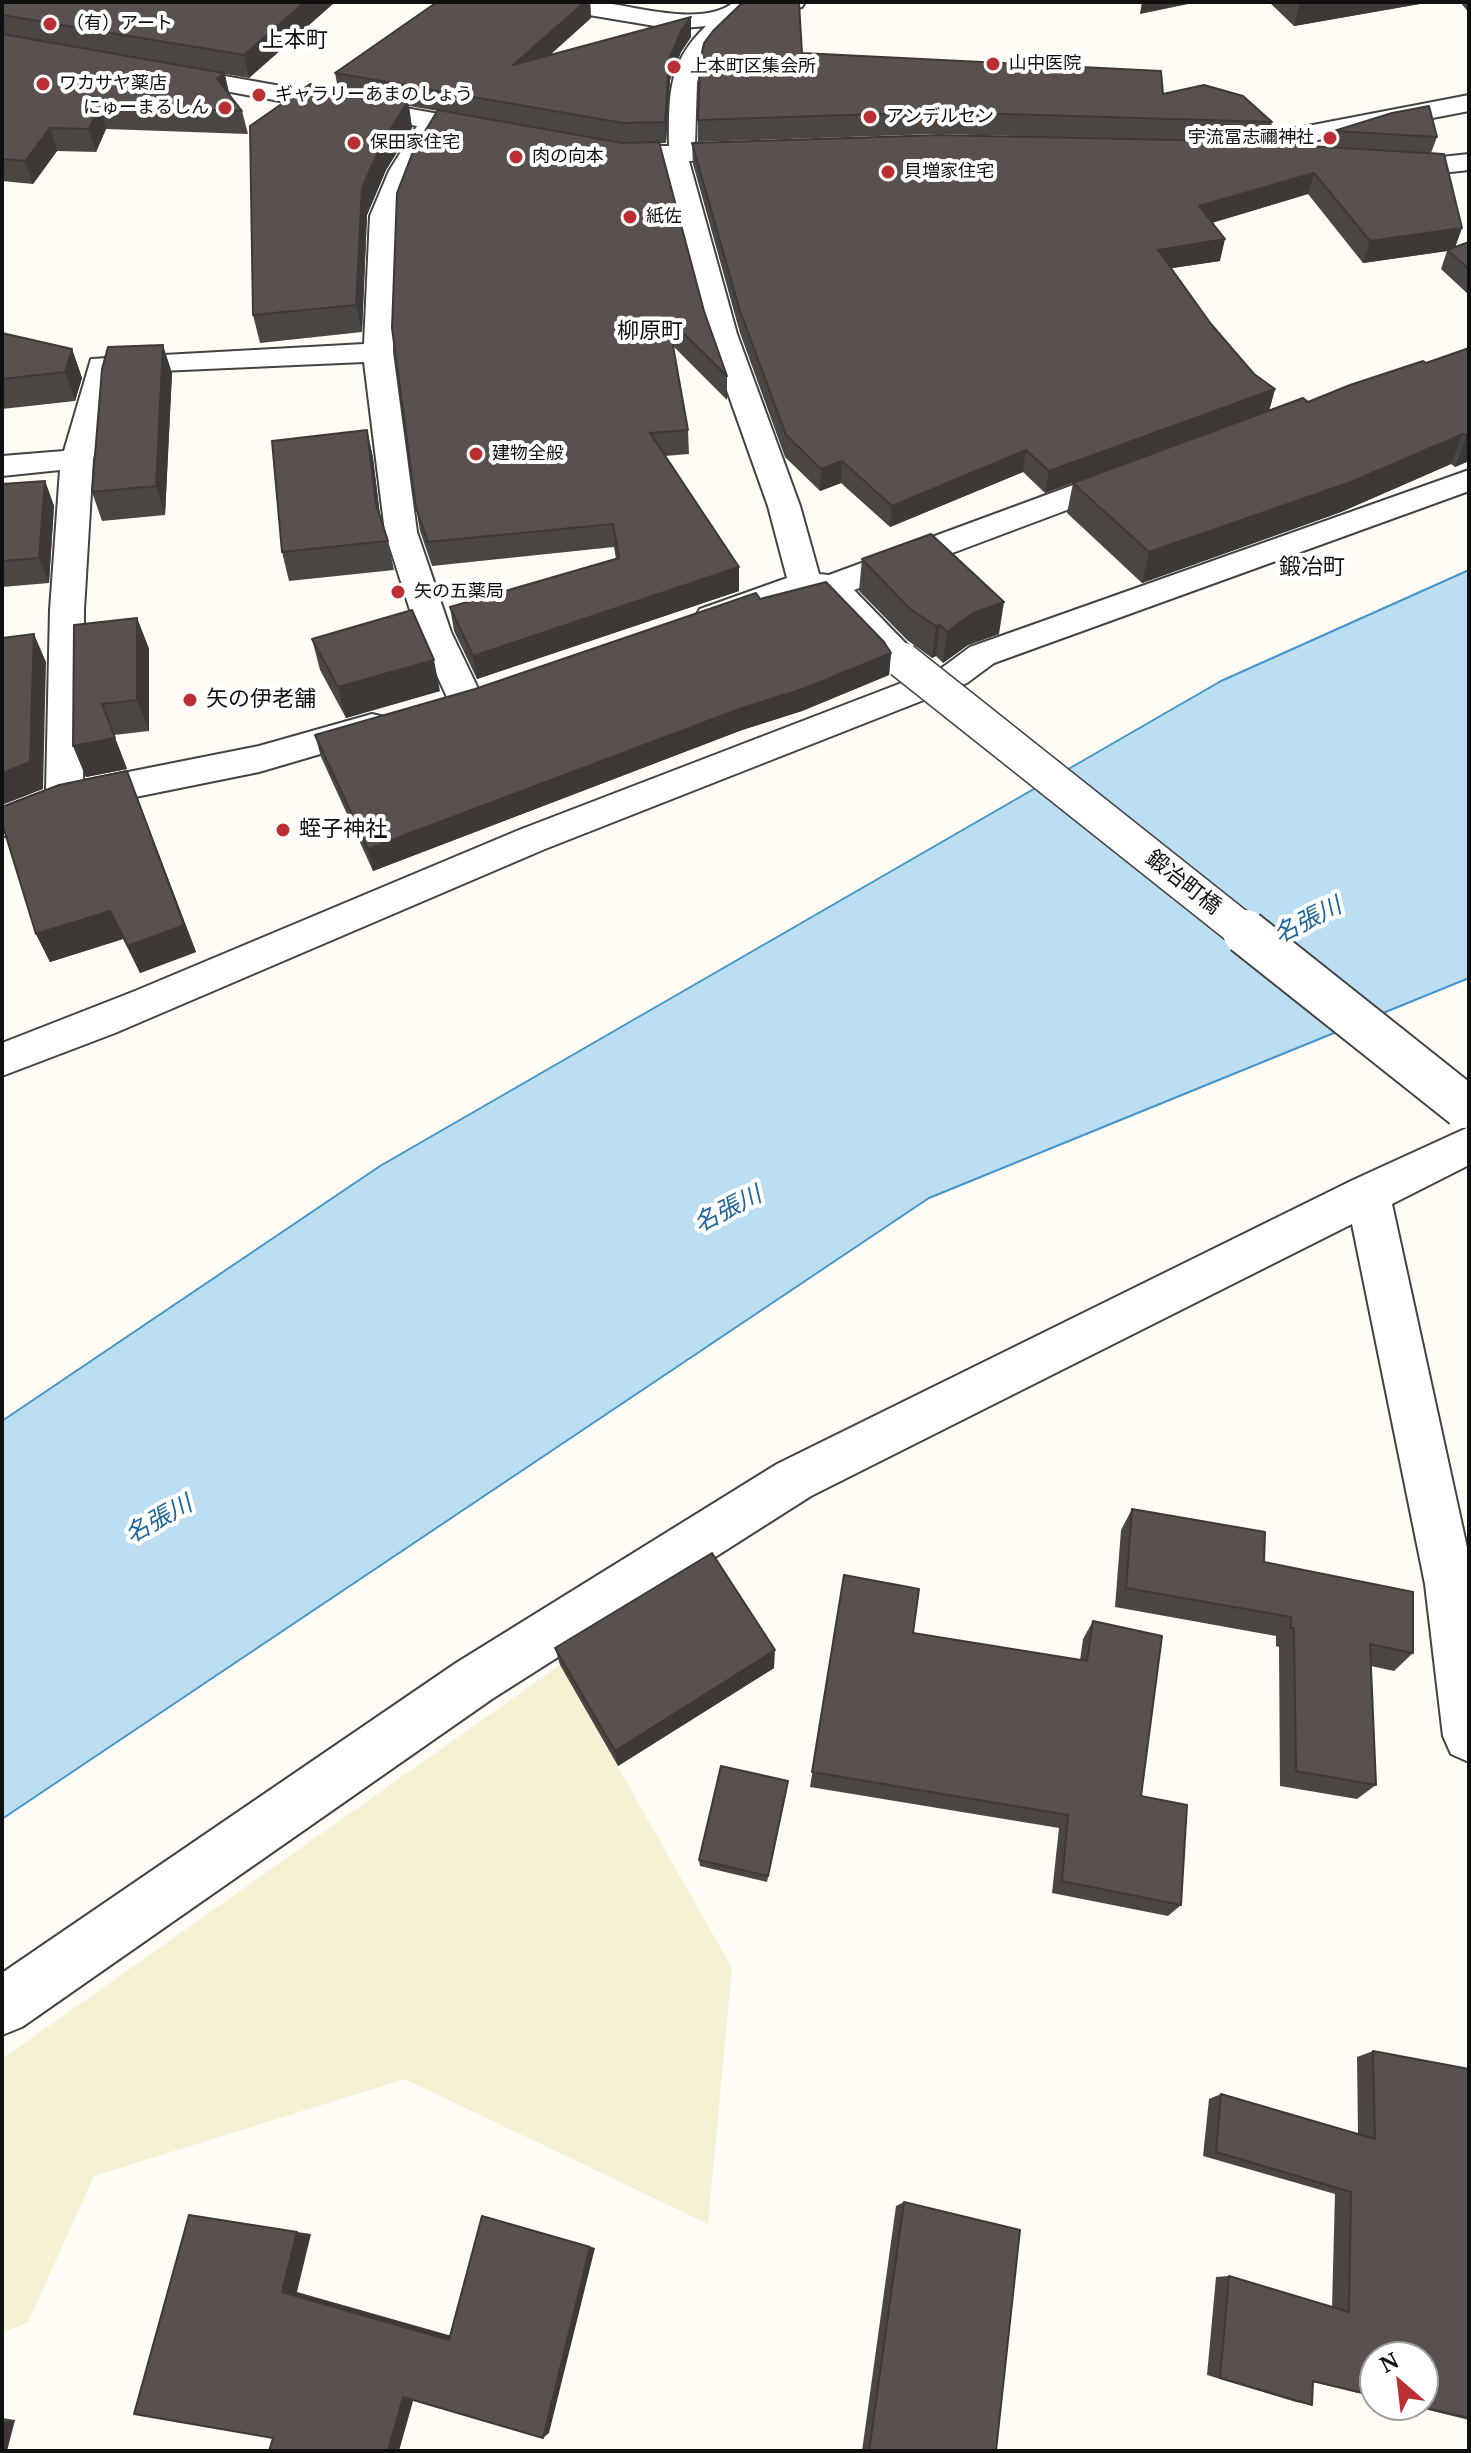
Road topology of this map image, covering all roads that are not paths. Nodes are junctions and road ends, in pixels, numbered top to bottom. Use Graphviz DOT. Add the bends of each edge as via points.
graph roads {
  1 [pos="553,2"];
  2 [pos="793,2"];
  3 [pos="741,9"];
  4 [pos="140,69"];
  5 [pos="1469,103"];
  6 [pos="433,121"];
  7 [pos="521,137"];
  8 [pos="580,147"];
  9 [pos="1187,150"];
  10 [pos="772,151"];
  11 [pos="1219,151"];
  12 [pos="678,155"];
  13 [pos="1319,158"];
  14 [pos="1363,161"];
  15 [pos="1469,162"];
  16 [pos="378,352"];
  17 [pos="77,459"];
  18 [pos="1158,465"];
  19 [pos="2,466"];
  20 [pos="1469,480"];
  21 [pos="818,584"];
  22 [pos="686,626"];
  23 [pos="64,798"];
  24 [pos="2,823"];
  25 [pos="2,1060"];
  26 [pos="1467,1120"];
  27 [pos="1368,1193"];
  28 [pos="1469,1736"];
  29 [pos="2,2007"];
  1 -- 3 [label="street" via="673,22"];
  2 -- 3 [label="street"];
  3 -- 12 [label="street" via="689,66"];
  4 -- 6 [label="street"];
  5 -- 11 [label="street"];
  6 -- 7 [label="street"];
  6 -- 16 [label="street" via="402,171 384,216"];
  8 -- 12 [label="street" via="624,155"];
  9 -- 11 [label="street"];
  10 -- 12 [label="street"];
  11 -- 13 [label="street"];
  12 -- 21 [label="street" via="722,334"];
  14 -- 15 [label="street"];
  16 -- 17 [label="street" via="102,365"];
  16 -- 23 [label="street" via="401,532 434,632 450,703 259,759"];
  17 -- 19 [label="street"];
  17 -- 23 [label="street" via="67,610"];
  18 -- 21 [label="street"];
  20 -- 25 [label="street" via="982,655 955,675 596,814 102,1024"];
  21 -- 22 [label="street"];
  21 -- 26 [label="street, 鍛冶町橋, bridge" via="902,660"];
  23 -- 24 [label="street"];
  26 -- 27 [label="street"];
  27 -- 28 [label="street" via="1450,1584"];
  27 -- 29 [label="street" via="794,1480 474,1681"];
}
